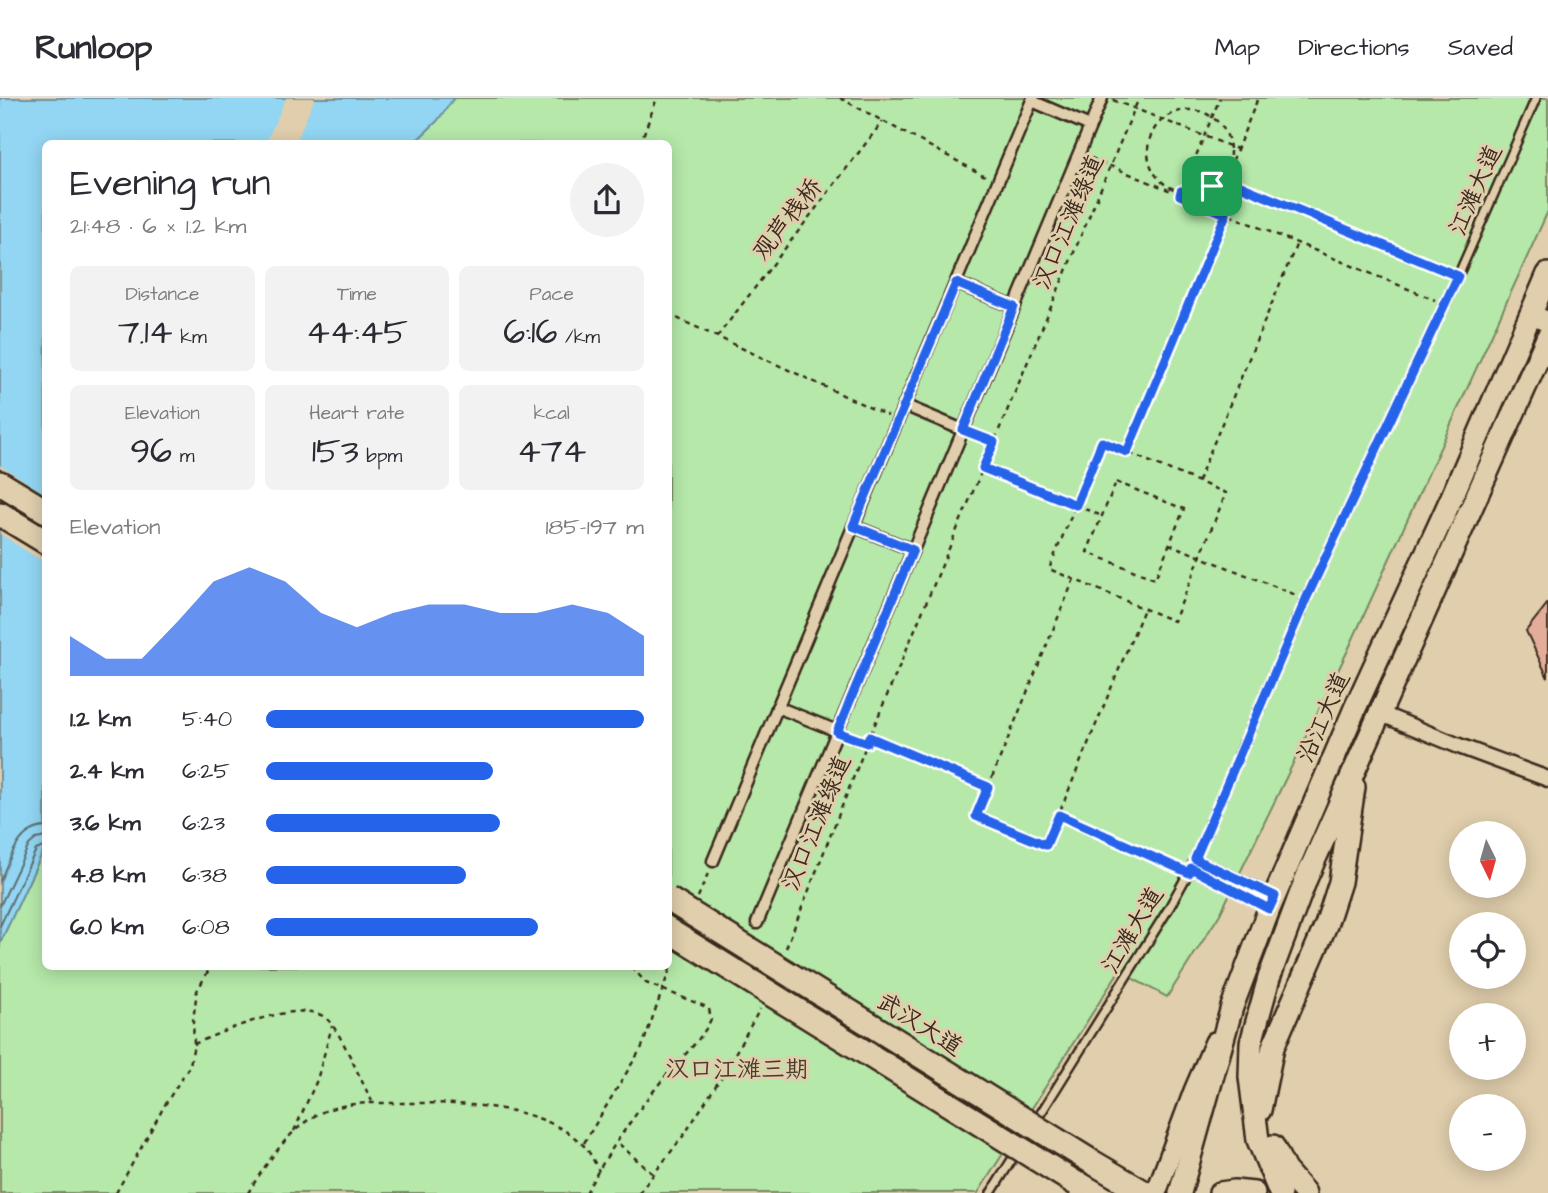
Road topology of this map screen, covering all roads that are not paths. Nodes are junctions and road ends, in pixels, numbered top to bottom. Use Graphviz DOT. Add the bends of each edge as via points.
graph roads {
  1 [pos="1102,98"];
  2 [pos="1536,98"];
  3 [pos="1032,100"];
  4 [pos="1090,126"];
  5 [pos="1548,274"];
  6 [pos="956,283"];
  7 [pos="1014,307"];
  8 [pos="1539,318"];
  9 [pos="1519,338"];
  10 [pos="1546,344"];
  11 [pos="904,405"];
  12 [pos="963,430"];
  13 [pos="0,483"];
  14 [pos="42,509"];
  15 [pos="0,514"];
  16 [pos="853,526"];
  17 [pos="42,540"];
  18 [pos="913,550"];
  19 [pos="777,707"];
  20 [pos="1378,713"];
  21 [pos="837,732"];
  22 [pos="1359,760"];
  23 [pos="1548,779"];
  24 [pos="1195,859"];
  25 [pos="713,861"];
  26 [pos="1190,871"];
  27 [pos="672,901"];
  28 [pos="1272,903"];
  29 [pos="757,923"];
  30 [pos="672,940"];
  31 [pos="1233,1007"];
  32 [pos="1260,1112"];
  33 [pos="1258,1140"];
  34 [pos="991,1193"];
  35 [pos="1093,1193"];
  36 [pos="1144,1193"];
  37 [pos="1156,1193"];
  38 [pos="1180,1193"];
  39 [pos="1220,1193"];
  40 [pos="1254,1193"];
  41 [pos="1280,1193"];
  42 [pos="1305,1193"];
  1 -- 4 [label="street"];
  2 -- 24 [label="lane, 江滩大道" via="1306,599"];
  3 -- 4 [label="street"];
  3 -- 6 [label="street"];
  4 -- 7 [label="street"];
  5 -- 8 [label="main road, 沿江大道"];
  6 -- 7 [label="street"];
  6 -- 11 [label="street"];
  7 -- 12 [label="street"];
  8 -- 9 [label="main road, 沿江大道"];
  9 -- 10 [label="main road"];
  9 -- 28 [label="main road, 沿江大道"];
  10 -- 20 [label="main road, 沿江大道"];
  11 -- 12 [label="street"];
  11 -- 16 [label="street"];
  12 -- 18 [label="street"];
  13 -- 14 [label="highway"];
  15 -- 17 [label="highway"];
  16 -- 18 [label="street"];
  16 -- 19 [label="street"];
  18 -- 21 [label="street"];
  19 -- 21 [label="street"];
  19 -- 25 [label="street"];
  20 -- 22 [label="main road, 沿江大道"];
  20 -- 23 [label="street"];
  21 -- 29 [label="street"];
  22 -- 32 [label="main road" via="1340,881 1273,1047"];
  22 -- 33 [label="main road, 沿江大道" via="1297,899 1257,1017 1250,1077"];
  24 -- 26 [label="lane, 江滩大道"];
  24 -- 28 [label="lane"];
  26 -- 28 [label="lane"];
  26 -- 34 [label="lane, 江滩大道"];
  27 -- 36 [label="highway, 武汉大道, bridge"];
  28 -- 31 [label="main road, 沿江大道"];
  30 -- 35 [label="highway, bridge"];
  31 -- 37 [label="main road" via="1194,1091"];
  31 -- 38 [label="main road, 沿江大道"];
  32 -- 33 [label="main road"];
  32 -- 42 [label="main road" via="1285,1170"];
  33 -- 41 [label="main road, 沿江大道"];
  39 -- 40 [label="main road"];
}
